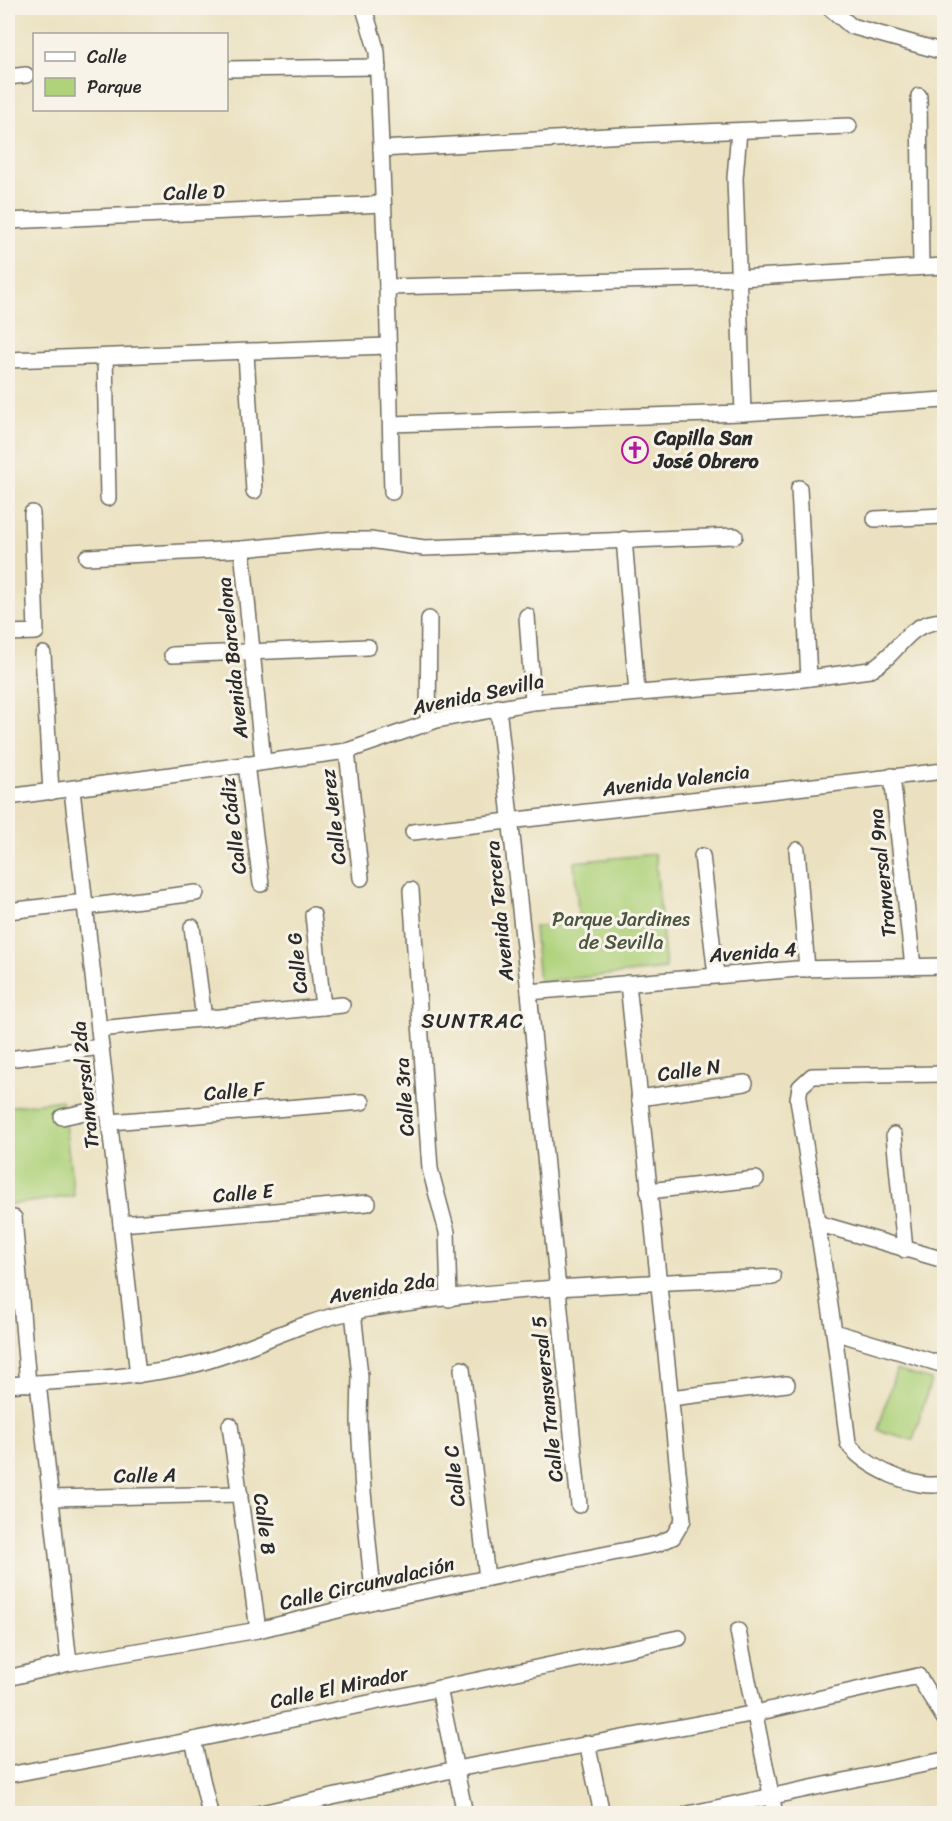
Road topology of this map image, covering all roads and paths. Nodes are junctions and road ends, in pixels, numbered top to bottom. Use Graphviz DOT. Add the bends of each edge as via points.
graph roads {
  1 [pos="363,8"];
  2 [pos="830,8"];
  3 [pos="945,52"];
  4 [pos="378,67"];
  5 [pos="228,69"];
  6 [pos="26,75"];
  7 [pos="8,76"];
  8 [pos="919,96"];
  9 [pos="849,126"];
  10 [pos="739,131"];
  11 [pos="381,149"];
  12 [pos="383,204"];
  13 [pos="8,220"];
  14 [pos="945,266"];
  15 [pos="921,267"];
  16 [pos="739,278"];
  17 [pos="387,287"];
  18 [pos="387,346"];
  19 [pos="246,353"];
  20 [pos="105,357"];
  21 [pos="8,360"];
  22 [pos="945,400"];
  23 [pos="743,413"];
  24 [pos="391,424"];
  25 [pos="799,488"];
  26 [pos="254,491"];
  27 [pos="392,492"];
  28 [pos="108,498"];
  29 [pos="32,513"];
  30 [pos="945,516"];
  31 [pos="875,519"];
  32 [pos="735,536"];
  33 [pos="624,539"];
  34 [pos="242,549"];
  35 [pos="87,557"];
  36 [pos="527,616"];
  37 [pos="429,619"];
  38 [pos="945,621"];
  39 [pos="8,633"];
  40 [pos="368,647"];
  41 [pos="254,650"];
  42 [pos="43,654"];
  43 [pos="172,655"];
  44 [pos="809,678"];
  45 [pos="637,692"];
  46 [pos="533,702"];
  47 [pos="498,707"];
  48 [pos="429,723"];
  49 [pos="346,752"];
  50 [pos="263,762"];
  51 [pos="246,764"];
  52 [pos="945,771"];
  53 [pos="892,776"];
  54 [pos="72,790"];
  55 [pos="51,792"];
  56 [pos="8,797"];
  57 [pos="510,820"];
  58 [pos="413,832"];
  59 [pos="797,850"];
  60 [pos="702,856"];
  61 [pos="361,878"];
  62 [pos="261,884"];
  63 [pos="411,890"];
  64 [pos="196,893"];
  65 [pos="85,904"];
  66 [pos="8,911"];
  67 [pos="313,915"];
  68 [pos="192,927"];
  69 [pos="945,966"];
  70 [pos="913,967"];
  71 [pos="807,969"];
  72 [pos="716,975"];
  73 [pos="628,983"];
  74 [pos="529,992"];
  75 [pos="342,1005"];
  76 [pos="323,1007"];
  77 [pos="204,1019"];
  78 [pos="99,1029"];
  79 [pos="102,1047"];
  80 [pos="8,1059"];
  81 [pos="945,1074"];
  82 [pos="745,1083"];
  83 [pos="639,1098"];
  84 [pos="362,1102"];
  85 [pos="109,1114"];
  86 [pos="62,1117"];
  87 [pos="894,1136"];
  88 [pos="756,1179"];
  89 [pos="648,1191"];
  90 [pos="368,1203"];
  91 [pos="14,1218"];
  92 [pos="817,1223"];
  93 [pos="122,1224"];
  94 [pos="905,1250"];
  95 [pos="945,1260"];
  96 [pos="773,1277"];
  97 [pos="657,1284"];
  98 [pos="557,1289"];
  99 [pos="448,1299"];
  100 [pos="353,1312"];
  101 [pos="834,1332"];
  102 [pos="945,1365"];
  103 [pos="462,1369"];
  104 [pos="138,1375"];
  105 [pos="33,1383"];
  106 [pos="787,1384"];
  107 [pos="8,1385"];
  108 [pos="670,1398"];
  109 [pos="230,1425"];
  110 [pos="942,1485"];
  111 [pos="240,1494"];
  112 [pos="50,1498"];
  113 [pos="579,1504"];
  114 [pos="487,1578"];
  115 [pos="374,1601"];
  116 [pos="258,1630"];
  117 [pos="738,1631"];
  118 [pos="679,1638"];
  119 [pos="69,1663"];
  120 [pos="8,1678"];
  121 [pos="439,1688"];
  122 [pos="756,1713"];
  123 [pos="945,1718"];
  124 [pos="193,1740"];
  125 [pos="586,1743"];
  126 [pos="945,1760"];
  127 [pos="456,1769"];
  128 [pos="8,1775"];
  129 [pos="771,1795"];
  130 [pos="210,1814"];
  131 [pos="257,1814"];
  132 [pos="465,1814"];
  133 [pos="602,1814"];
  134 [pos="688,1814"];
  135 [pos="775,1814"];
  1 -- 4 [label="street"];
  2 -- 3 [label="street" via="851,26"];
  4 -- 5 [label="street"];
  4 -- 11 [label="street"];
  6 -- 7 [label="street"];
  8 -- 15 [label="street"];
  9 -- 10 [label="street"];
  10 -- 11 [label="street"];
  10 -- 16 [label="street" via="735,178"];
  11 -- 12 [label="street"];
  12 -- 13 [label="street, Calle D"];
  12 -- 17 [label="street"];
  14 -- 15 [label="street"];
  15 -- 16 [label="street"];
  16 -- 17 [label="street"];
  16 -- 23 [label="street"];
  17 -- 18 [label="street"];
  18 -- 19 [label="street"];
  18 -- 24 [label="street"];
  19 -- 20 [label="street"];
  19 -- 26 [label="street"];
  20 -- 21 [label="street"];
  20 -- 28 [label="street"];
  22 -- 23 [label="street"];
  23 -- 24 [label="street"];
  24 -- 27 [label="street"];
  25 -- 44 [label="street"];
  29 -- 39 [label="street" via="36,632"];
  30 -- 31 [label="street"];
  32 -- 33 [label="street"];
  33 -- 34 [label="street" via="424,548 370,540 334,540"];
  33 -- 45 [label="street"];
  34 -- 35 [label="street"];
  34 -- 41 [label="street, Avenida Barcelona"];
  36 -- 46 [label="street"];
  37 -- 48 [label="street"];
  38 -- 44 [label="street, Avenida Sevilla" via="920,625 870,670"];
  40 -- 41 [label="street"];
  41 -- 43 [label="street"];
  41 -- 50 [label="street, Avenida Barcelona"];
  42 -- 55 [label="street"];
  44 -- 45 [label="street, Avenida Sevilla"];
  45 -- 46 [label="street, Avenida Sevilla"];
  46 -- 47 [label="street, Avenida Sevilla"];
  47 -- 48 [label="street, Avenida Sevilla"];
  47 -- 57 [label="street, Avenida Tercera"];
  48 -- 49 [label="street, Avenida Sevilla"];
  49 -- 50 [label="street, Avenida Sevilla"];
  49 -- 61 [label="street, Calle Jerez"];
  50 -- 51 [label="street, Avenida Sevilla"];
  51 -- 54 [label="street, Avenida Sevilla"];
  51 -- 62 [label="street, Calle Cádiz"];
  52 -- 53 [label="street, Avenida Valencia"];
  53 -- 57 [label="street, Avenida Valencia"];
  53 -- 70 [label="street, Tranversal 9na"];
  54 -- 55 [label="street, Avenida Sevilla"];
  54 -- 65 [label="street, Tranversal 2da"];
  55 -- 56 [label="street, Avenida Sevilla"];
  57 -- 58 [label="street, Avenida Valencia"];
  57 -- 74 [label="street, Avenida Tercera"];
  59 -- 71 [label="street"];
  60 -- 72 [label="street"];
  63 -- 99 [label="street, Calle 3ra" via="430,1169 447,1232"];
  64 -- 65 [label="street"];
  65 -- 66 [label="street"];
  65 -- 78 [label="street, Tranversal 2da"];
  67 -- 76 [label="street, Calle G"];
  68 -- 77 [label="street"];
  69 -- 70 [label="street, Avenida 4"];
  70 -- 71 [label="street, Avenida 4"];
  71 -- 72 [label="street, Avenida 4"];
  72 -- 73 [label="street, Avenida 4"];
  73 -- 74 [label="street, Avenida 4"];
  73 -- 83 [label="street"];
  74 -- 98 [label="street, Avenida Tercera"];
  75 -- 76 [label="street"];
  76 -- 77 [label="street"];
  77 -- 78 [label="street"];
  78 -- 79 [label="street, Tranversal 2da"];
  79 -- 80 [label="street"];
  79 -- 85 [label="street, Tranversal 2da"];
  81 -- 92 [label="street" via="812,1076 805,1081 798,1099"];
  82 -- 83 [label="street, Calle N"];
  83 -- 89 [label="street"];
  84 -- 85 [label="street, Calle F"];
  85 -- 86 [label="street, Calle F"];
  85 -- 93 [label="street, Tranversal 2da"];
  87 -- 94 [label="street"];
  88 -- 89 [label="street"];
  89 -- 97 [label="street"];
  90 -- 93 [label="street, Calle E"];
  91 -- 105 [label="street"];
  92 -- 94 [label="street"];
  92 -- 101 [label="street"];
  93 -- 104 [label="street, Tranversal 2da"];
  94 -- 95 [label="street"];
  96 -- 97 [label="street, Avenida 2da"];
  97 -- 98 [label="street, Avenida 2da"];
  97 -- 108 [label="street"];
  98 -- 99 [label="street, Avenida 2da"];
  98 -- 113 [label="street, Calle Transversal 5"];
  99 -- 100 [label="street, Avenida 2da"];
  100 -- 104 [label="street, Avenida 2da" via="304,1325 223,1357"];
  100 -- 115 [label="street"];
  101 -- 102 [label="street"];
  101 -- 110 [label="street" via="848,1443 853,1453 911,1483"];
  103 -- 114 [label="street, Calle C"];
  104 -- 105 [label="street, Avenida 2da"];
  105 -- 107 [label="street, Avenida 2da"];
  105 -- 112 [label="street"];
  106 -- 108 [label="street"];
  108 -- 114 [label="street, Calle Circunvalación" via="683,1520 673,1538"];
  109 -- 111 [label="street, Calle B"];
  111 -- 112 [label="street, Calle A"];
  111 -- 116 [label="street, Calle B"];
  112 -- 119 [label="street"];
  114 -- 115 [label="street, Calle Circunvalación"];
  115 -- 116 [label="street, Calle Circunvalación"];
  116 -- 119 [label="street, Calle Circunvalación"];
  117 -- 122 [label="street"];
  118 -- 121 [label="street, Calle El Mirador"];
  119 -- 120 [label="street, Calle Circunvalación"];
  121 -- 124 [label="street, Calle El Mirador"];
  121 -- 127 [label="street"];
  122 -- 123 [label="street" via="918,1676"];
  122 -- 125 [label="street"];
  122 -- 129 [label="street"];
  124 -- 128 [label="street, Calle El Mirador"];
  124 -- 130 [label="street"];
  125 -- 127 [label="street"];
  125 -- 133 [label="street"];
  126 -- 129 [label="street"];
  127 -- 131 [label="street"];
  127 -- 132 [label="street"];
  129 -- 134 [label="street"];
  129 -- 135 [label="street"];
}
